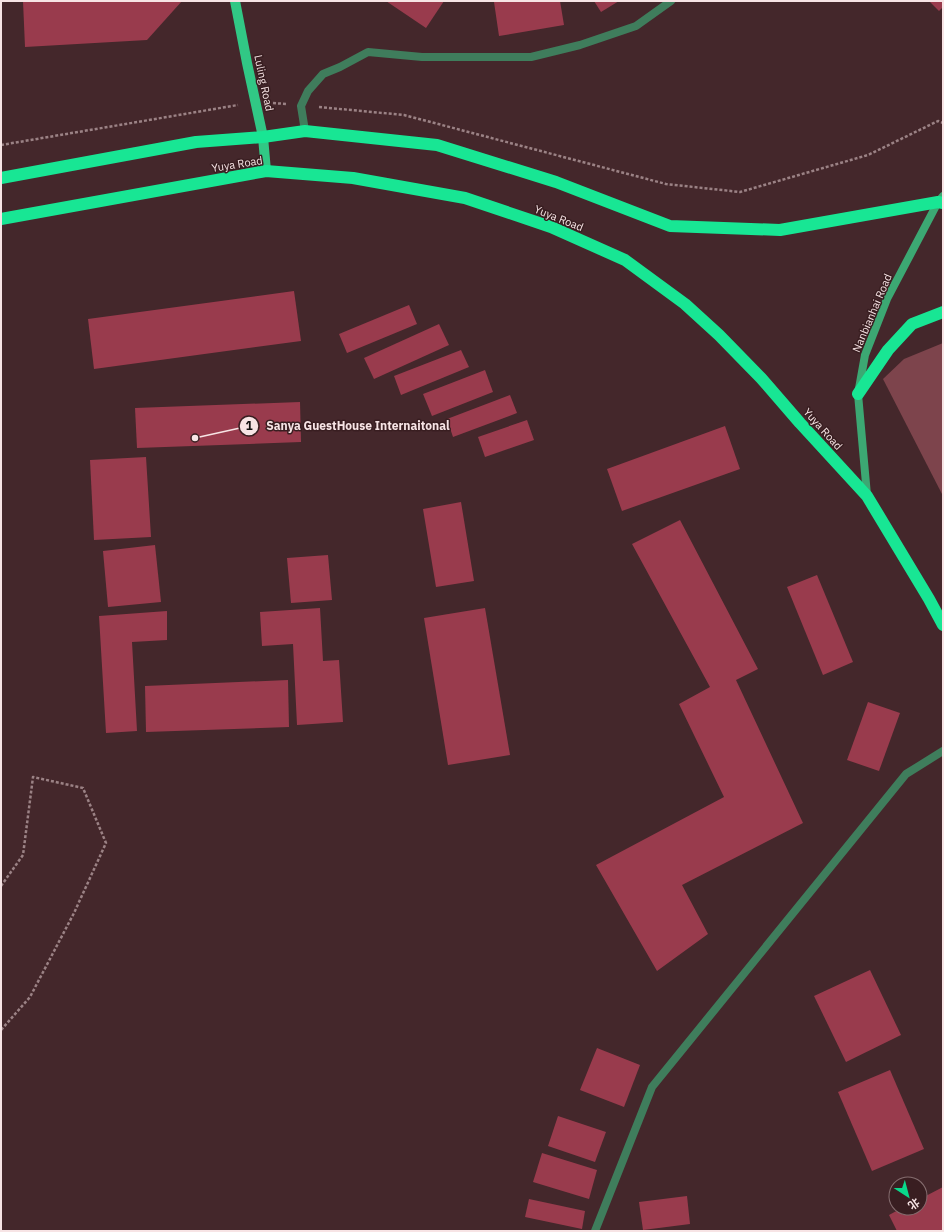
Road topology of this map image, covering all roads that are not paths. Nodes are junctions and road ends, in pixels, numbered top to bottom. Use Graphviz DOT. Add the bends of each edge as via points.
graph roads {
  1 [pos="235,1"];
  2 [pos="671,1"];
  3 [pos="305,131"];
  4 [pos="263,137"];
  5 [pos="266,171"];
  6 [pos="1,178"];
  7 [pos="941,200"];
  8 [pos="1,219"];
  9 [pos="943,312"];
  10 [pos="858,394"];
  11 [pos="867,496"];
  12 [pos="943,625"];
  13 [pos="943,751"];
  14 [pos="595,1231"];
  1 -- 4 [label="main road, Luling Road"];
  2 -- 3 [label="street" via="636,26 580,45 531,57 422,57 368,52 323,74 308,92 301,106"];
  3 -- 4 [label="highway, Yuya Road"];
  3 -- 7 [label="highway, Yuya Road" via="437,145 556,182 670,226 780,230"];
  4 -- 5 [label="main road, Luling Road"];
  4 -- 6 [label="highway, Yuya Road" via="196,142"];
  5 -- 8 [label="highway, Yuya Road"];
  5 -- 11 [label="highway, Yuya Road" via="353,178 465,198 551,228 625,260 685,304 719,335"];
  7 -- 10 [label="main road, Nanbianhai Road" via="887,299 865,355"];
  9 -- 10 [label="highway" via="912,324 888,350"];
  10 -- 11 [label="main road, Nanbianhai Road"];
  11 -- 12 [label="highway, Yuya Road"];
  13 -- 14 [label="street" via="906,774 652,1087"];
}
